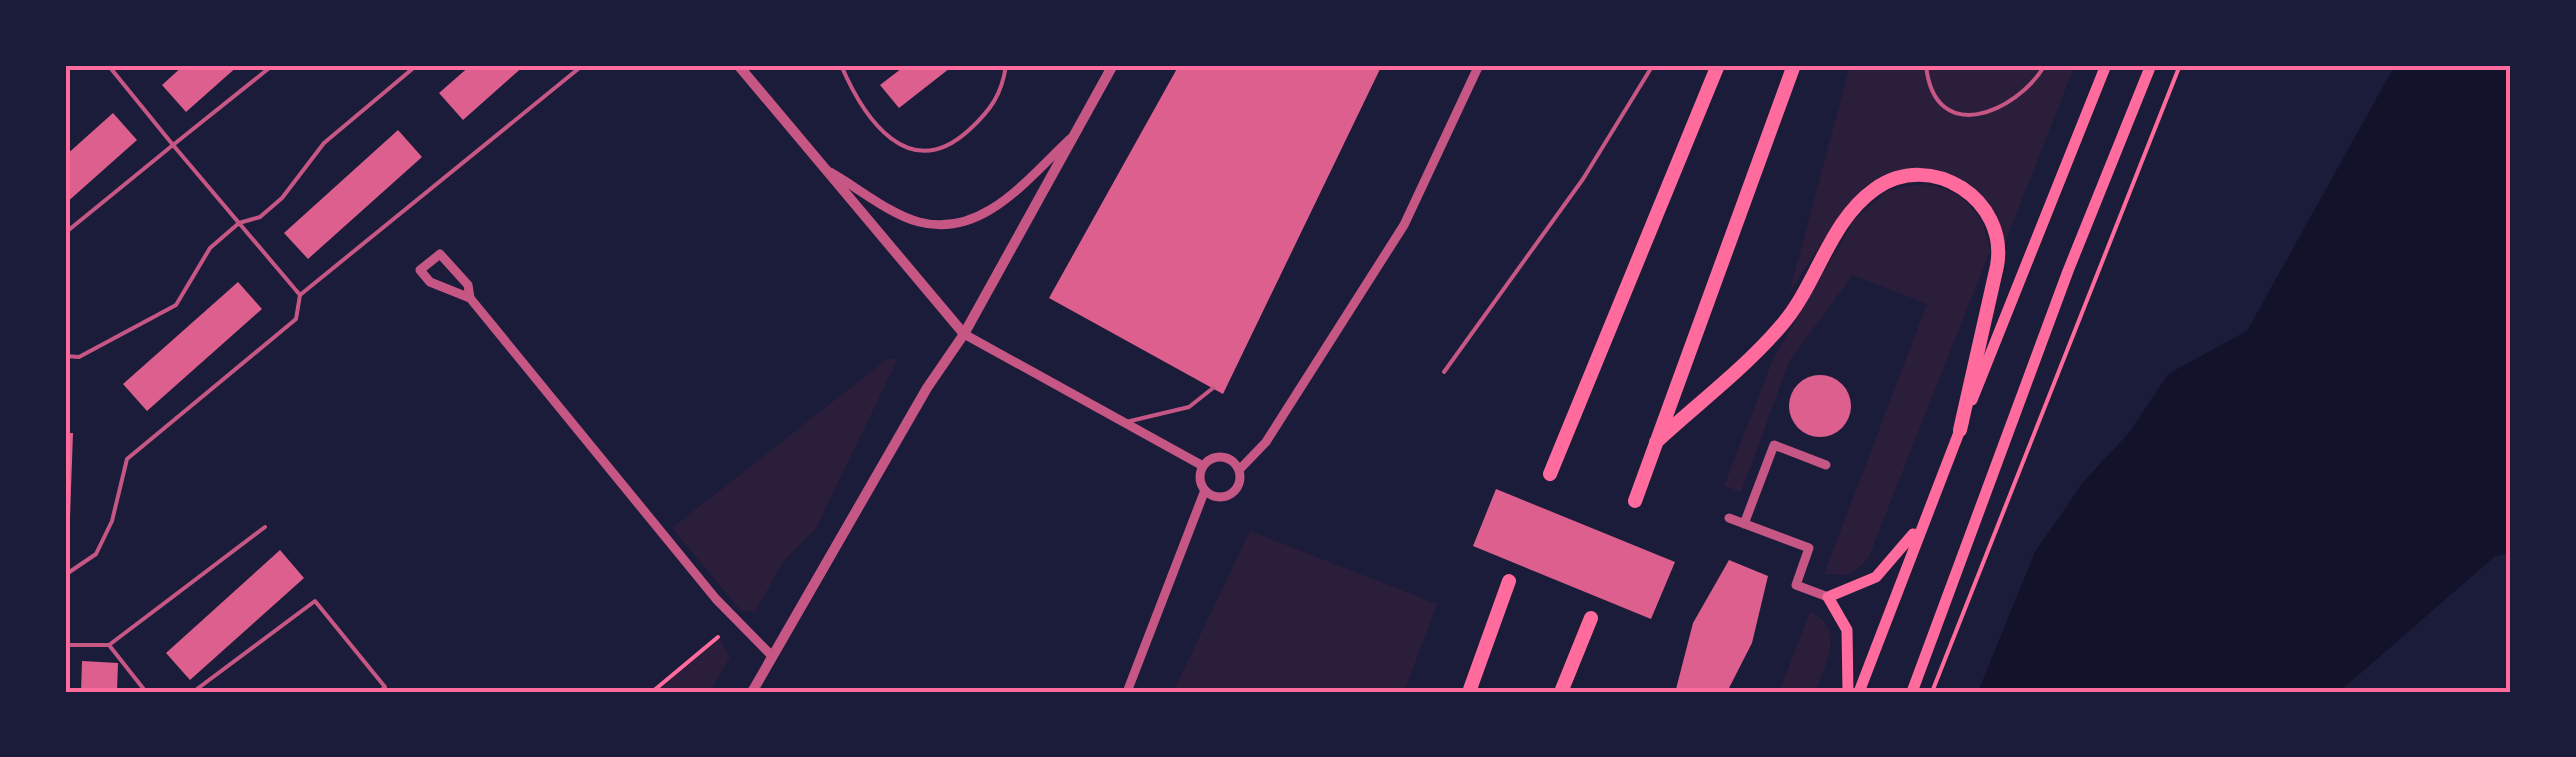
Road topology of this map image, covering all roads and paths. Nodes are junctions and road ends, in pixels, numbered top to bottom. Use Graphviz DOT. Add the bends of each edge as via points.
graph roads {
  1 [pos="108,65"];
  2 [pos="274,65"];
  3 [pos="417,65"];
  4 [pos="583,65"];
  5 [pos="738,65"];
  6 [pos="841,65"];
  7 [pos="1006,65"];
  8 [pos="1113,65"];
  9 [pos="1478,65"];
  10 [pos="1653,65"];
  11 [pos="1718,65"];
  12 [pos="1794,65"];
  13 [pos="1926,65"];
  14 [pos="2045,65"];
  15 [pos="2106,65"];
  16 [pos="2150,65"];
  17 [pos="2180,65"];
  18 [pos="1072,137"];
  19 [pos="173,145"];
  20 [pos="821,167"];
  21 [pos="239,223"];
  22 [pos="65,233"];
  23 [pos="300,295"];
  24 [pos="470,298"];
  25 [pos="964,334"];
  26 [pos="65,356"];
  27 [pos="1444,372"];
  28 [pos="1213,388"];
  29 [pos="1124,423"];
  30 [pos="1960,430"];
  31 [pos="1656,442"];
  32 [pos="1826,465"];
  33 [pos="1203,466"];
  34 [pos="1240,469"];
  35 [pos="1550,474"];
  36 [pos="1205,490"];
  37 [pos="1634,501"];
  38 [pos="1730,518"];
  39 [pos="1922,523"];
  40 [pos="1744,524"];
  41 [pos="265,527"];
  42 [pos="65,575"];
  43 [pos="1509,582"];
  44 [pos="1828,597"];
  45 [pos="1590,618"];
  46 [pos="718,637"];
  47 [pos="65,646"];
  48 [pos="108,646"];
  49 [pos="772,656"];
  50 [pos="146,692"];
  51 [pos="193,692"];
  52 [pos="379,692"];
  53 [pos="652,692"];
  54 [pos="752,692"];
  55 [pos="1127,692"];
  56 [pos="1469,692"];
  57 [pos="1561,692"];
  58 [pos="1848,692"];
  59 [pos="1859,692"];
  60 [pos="1912,692"];
  61 [pos="1932,692"];
  1 -- 19 [label="lane"];
  2 -- 19 [label="lane"];
  3 -- 21 [label="lane" via="324,143 282,198 260,217"];
  4 -- 23 [label="lane"];
  5 -- 20 [label="street"];
  6 -- 7 [label="lane" via="856,100 880,129 909,150 931,153 959,140 998,101"];
  8 -- 18 [label="street"];
  9 -- 34 [label="street" via="1404,225 1266,442"];
  10 -- 27 [label="lane" via="1583,179"];
  11 -- 35 [label="highway"];
  12 -- 31 [label="highway"];
  13 -- 14 [label="lane" via="1934,99 1962,114 2011,103"];
  15 -- 30 [label="main road"];
  16 -- 60 [label="main road"];
  17 -- 61 [label="path"];
  18 -- 20 [label="street" via="996,208 962,224 919,222"];
  18 -- 25 [label="street"];
  19 -- 21 [label="lane"];
  19 -- 22 [label="lane"];
  20 -- 25 [label="street"];
  21 -- 23 [label="lane"];
  21 -- 26 [label="lane" via="210,248 176,305 112,342"];
  23 -- 42 [label="lane" via="296,320 126,459 112,521 96,554"];
  24 -- 24 [label="street" via="468,286 440,254 420,270 430,282"];
  24 -- 49 [label="street" via="716,599"];
  25 -- 29 [label="street"];
  25 -- 49 [label="street"];
  28 -- 29 [label="lane" via="1190,408"];
  29 -- 33 [label="street"];
  30 -- 31 [label="highway" via="1998,241 1975,197 1954,182 1928,176 1892,181 1860,202 1782,326"];
  30 -- 39 [label="main road"];
  31 -- 37 [label="highway"];
  32 -- 40 [label="street" via="1774,446"];
  33 -- 34 [label="street" via="1224,456"];
  33 -- 36 [label="street"];
  34 -- 36 [label="street" via="1233,493 1215,497"];
  36 -- 55 [label="street"];
  38 -- 40 [label="street"];
  39 -- 44 [label="main road" via="1876,577"];
  39 -- 59 [label="main road"];
  40 -- 44 [label="street" via="1809,548 1796,585"];
  41 -- 48 [label="lane"];
  43 -- 56 [label="highway"];
  44 -- 58 [label="main road" via="1848,637"];
  45 -- 57 [label="highway"];
  46 -- 53 [label="path"];
  47 -- 48 [label="lane"];
  48 -- 50 [label="lane"];
  49 -- 54 [label="street"];
  51 -- 52 [label="lane" via="315,601 385,687"];
}
